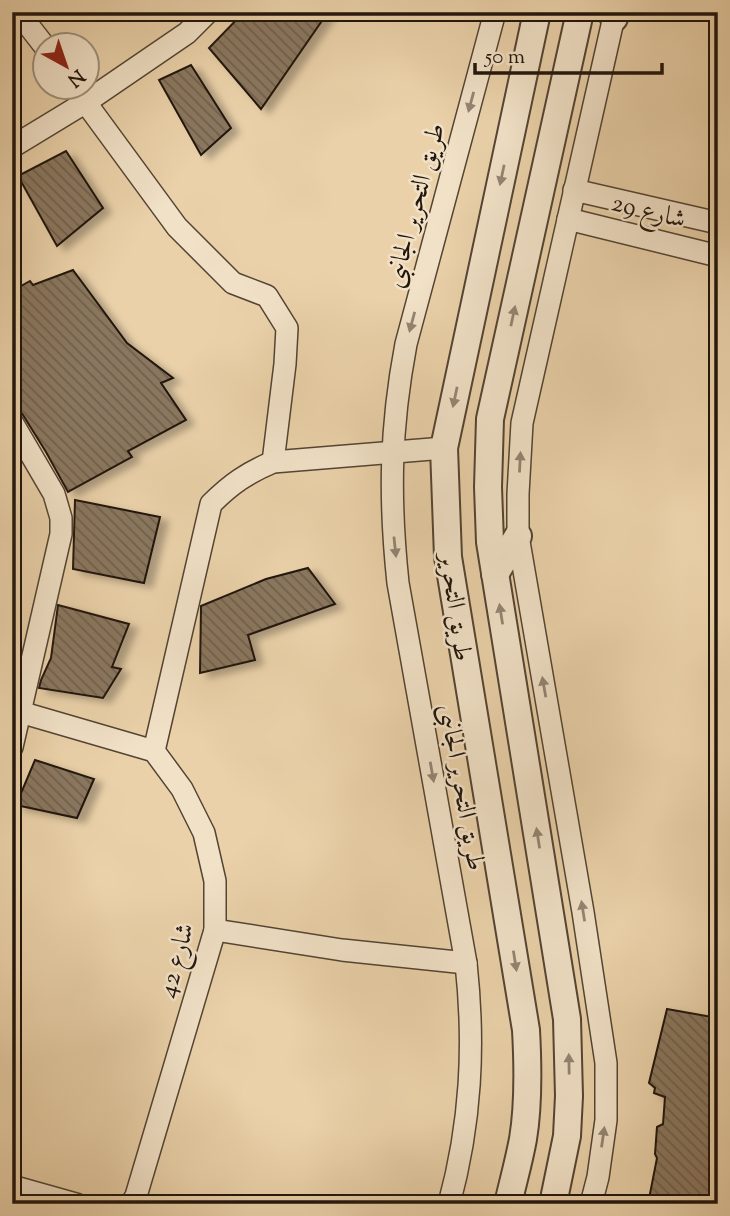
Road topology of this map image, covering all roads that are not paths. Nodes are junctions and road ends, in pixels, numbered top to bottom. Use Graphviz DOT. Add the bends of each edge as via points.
graph roads {
  1 [pos="18,12"];
  2 [pos="208,12"];
  3 [pos="495,12"];
  4 [pos="537,12"];
  5 [pos="580,12"];
  6 [pos="613,14"];
  7 [pos="34,32"];
  8 [pos="102,83"];
  9 [pos="72,102"];
  10 [pos="86,102"];
  11 [pos="12,147"];
  12 [pos="574,190"];
  13 [pos="568,219"];
  14 [pos="718,223"];
  15 [pos="718,256"];
  16 [pos="12,422"];
  17 [pos="444,448"];
  18 [pos="392,452"];
  19 [pos="273,462"];
  20 [pos="518,536"];
  21 [pos="495,574"];
  22 [pos="20,712"];
  23 [pos="12,747"];
  24 [pos="154,751"];
  25 [pos="215,930"];
  26 [pos="466,963"];
  27 [pos="12,1186"];
  28 [pos="76,1204"];
  29 [pos="131,1204"];
  30 [pos="449,1204"];
  31 [pos="508,1204"];
  32 [pos="552,1204"];
  33 [pos="591,1204"];
  1 -- 7 [label="street"];
  2 -- 8 [label="street" via="187,33"];
  3 -- 18 [label="street, طريق التحرير الجانبى, one-way" via="406,344"];
  4 -- 17 [label="street, طريق التحرير, one-way"];
  21 -- 5 [label="street, طريق التحرير, one-way" via="489,541 490,419"];
  6 -- 12 [label="street"];
  9 -- 11 [label="street"];
  10 -- 19 [label="street" via="177,227 233,283 267,296 287,328"];
  12 -- 13 [label="street"];
  12 -- 14 [label="street, شارع 29"];
  13 -- 15 [label="street, شارع 29"];
  20 -- 13 [label="street, one-way" via="522,423"];
  16 -- 22 [label="street" via="54,494 61,518"];
  17 -- 18 [label="street"];
  17 -- 31 [label="street, طريق التحرير, one-way" via="448,557 526,1030 526,1114"];
  18 -- 19 [label="street"];
  18 -- 26 [label="street, طريق التحرير الجانبى, one-way" via="398,583"];
  19 -- 24 [label="street" via="229,486 211,504"];
  20 -- 21 [label="street"];
  33 -- 20 [label="street, one-way" via="606,1120 606,1063"];
  32 -- 21 [label="street, طريق التحرير, one-way" via="567,1136 567,1020"];
  22 -- 23 [label="street"];
  22 -- 24 [label="street"];
  24 -- 25 [label="street, شارع 42" via="182,789 204,833 215,881"];
  25 -- 26 [label="street"];
  25 -- 29 [label="street, شارع 42"];
  26 -- 30 [label="street, طريق التحرير الجانبى" via="470,1090"];
  27 -- 28 [label="street"];
}
